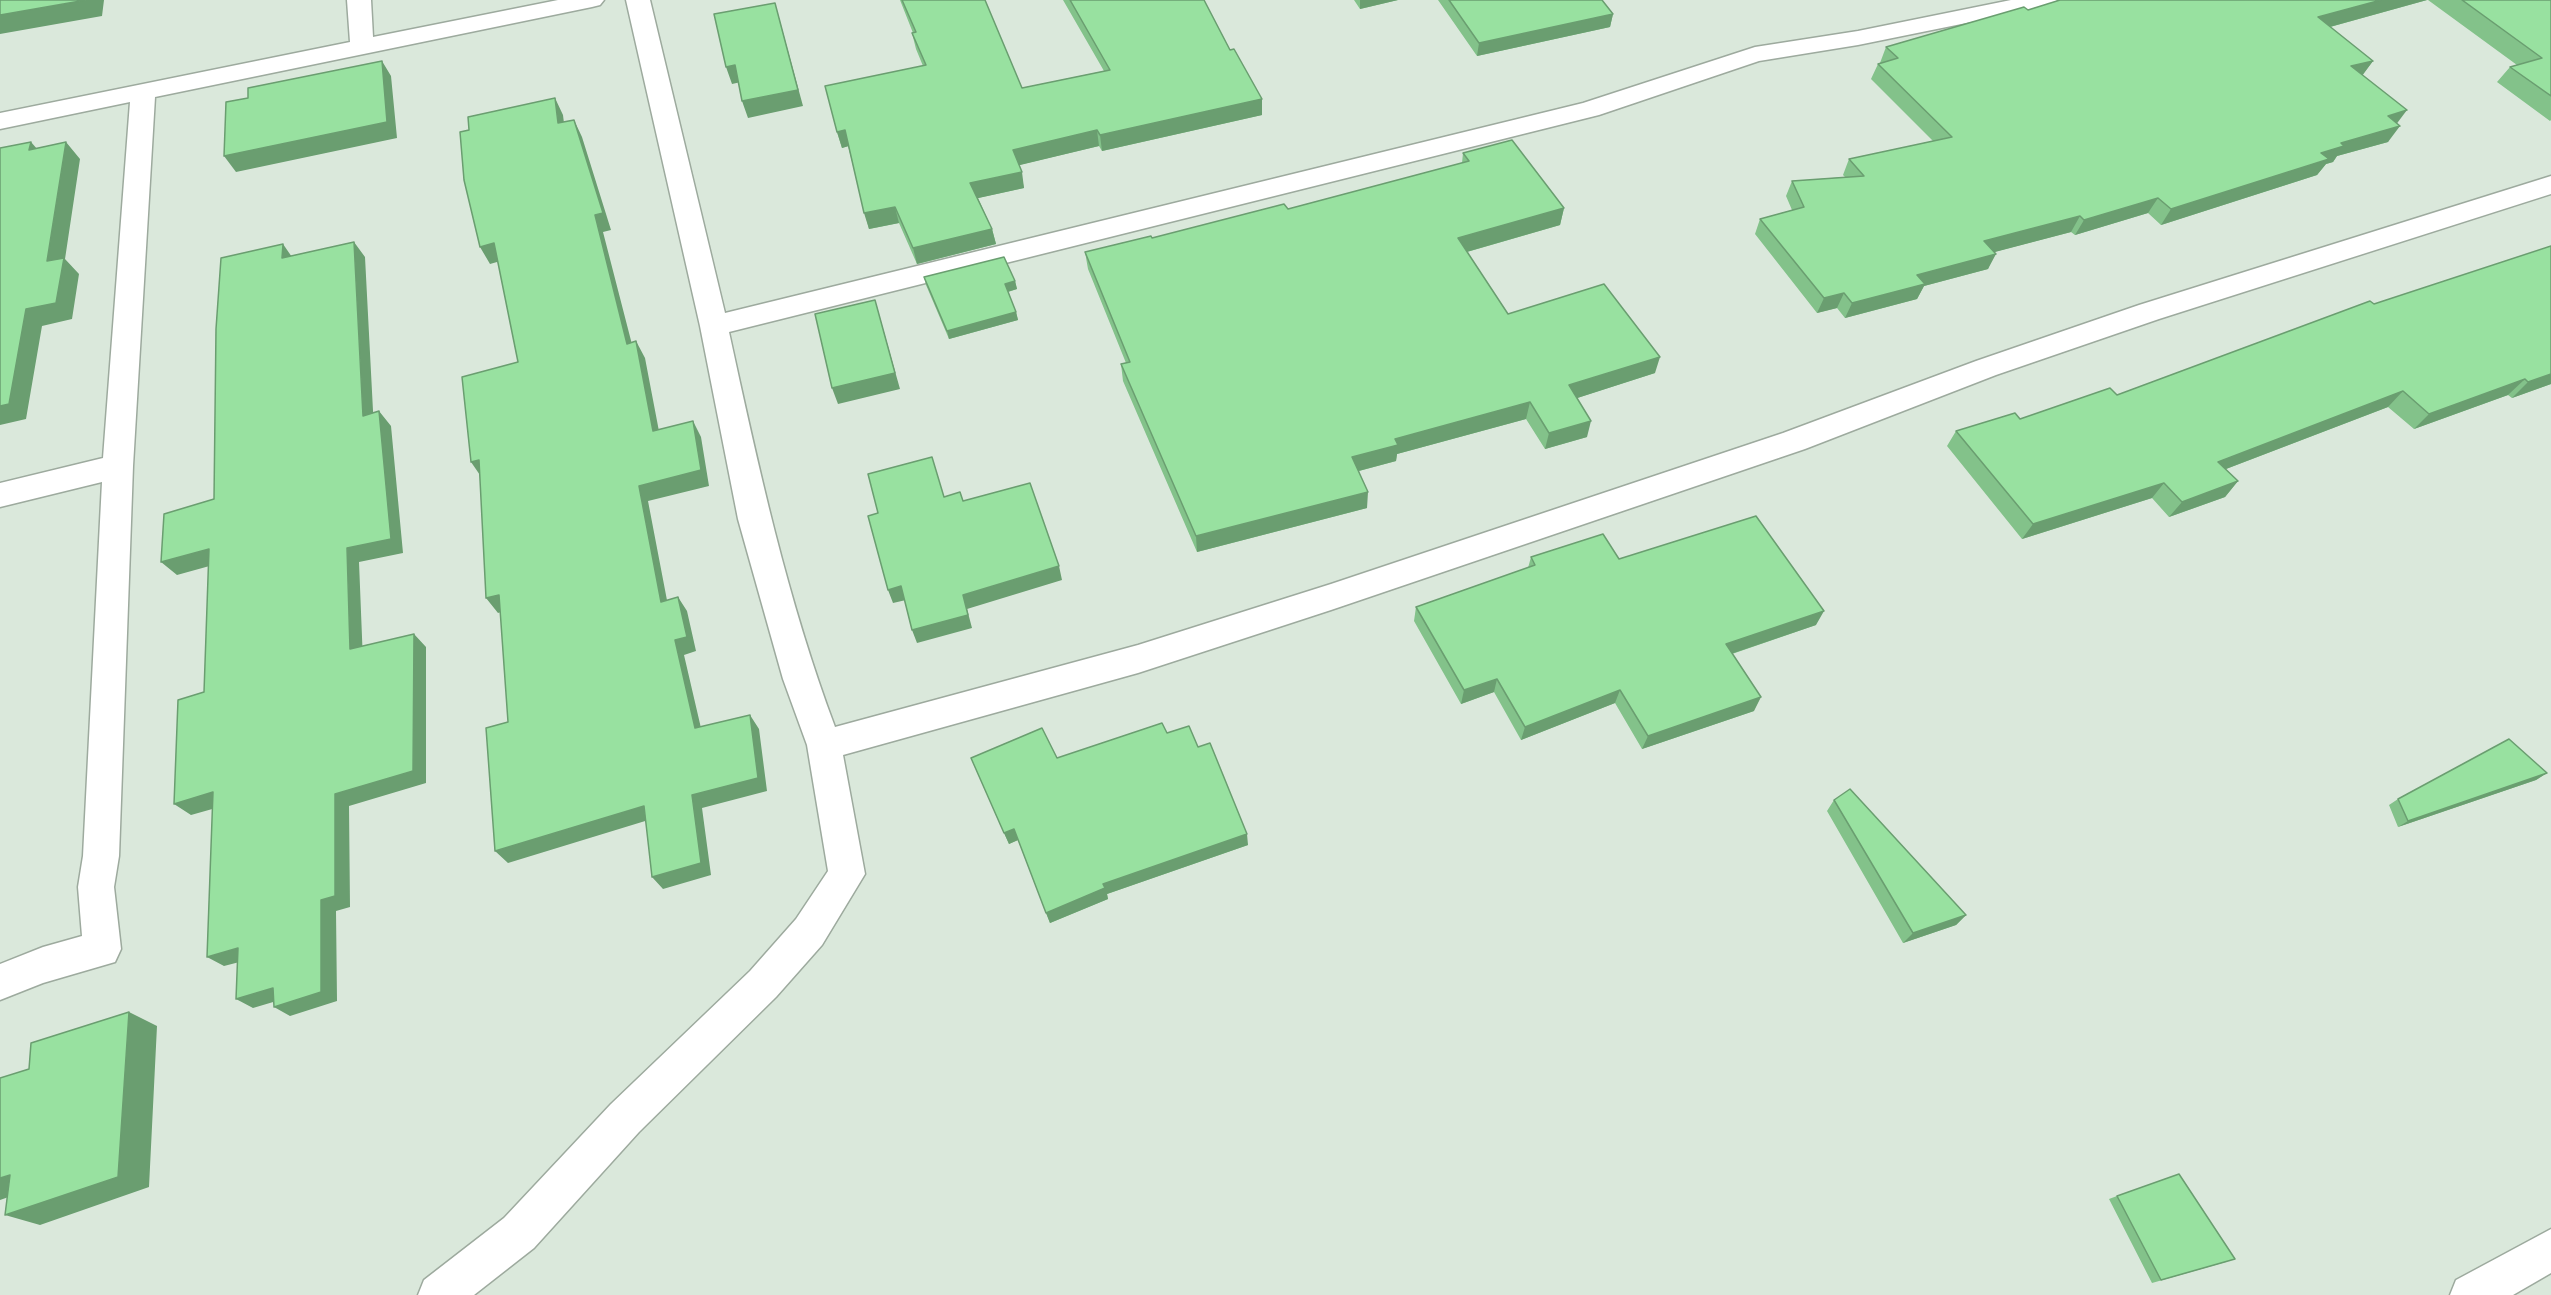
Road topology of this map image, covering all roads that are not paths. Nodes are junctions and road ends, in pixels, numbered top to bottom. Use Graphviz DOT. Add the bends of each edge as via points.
graph roads {
  1 [pos="359,0"];
  2 [pos="592,0"];
  3 [pos="638,0"];
  4 [pos="2045,0"];
  5 [pos="362,46"];
  6 [pos="143,92"];
  7 [pos="0,122"];
  8 [pos="2551,184"];
  9 [pos="714,326"];
  10 [pos="118,465"];
  11 [pos="0,495"];
  12 [pos="824,745"];
  13 [pos="0,982"];
  14 [pos="2551,1250"];
  15 [pos="440,1295"];
  16 [pos="2471,1295"];
  1 -- 5 [label="street"];
  2 -- 5 [label="street"];
  3 -- 9 [label="street"];
  4 -- 9 [label="street" via="1858,38 1755,54 1590,109"];
  5 -- 6 [label="street"];
  6 -- 7 [label="street"];
  6 -- 10 [label="street"];
  8 -- 12 [label="street" via="2149,312 1986,368 1794,441 1331,597 1138,658"];
  9 -- 12 [label="street" via="754,519 800,679"];
  10 -- 11 [label="street"];
  10 -- 13 [label="street" via="101,856 96,887 102,949"];
  12 -- 15 [label="street" via="847,874 809,932 763,984 625,1118 519,1233"];
  14 -- 16 [label="street"];
}
